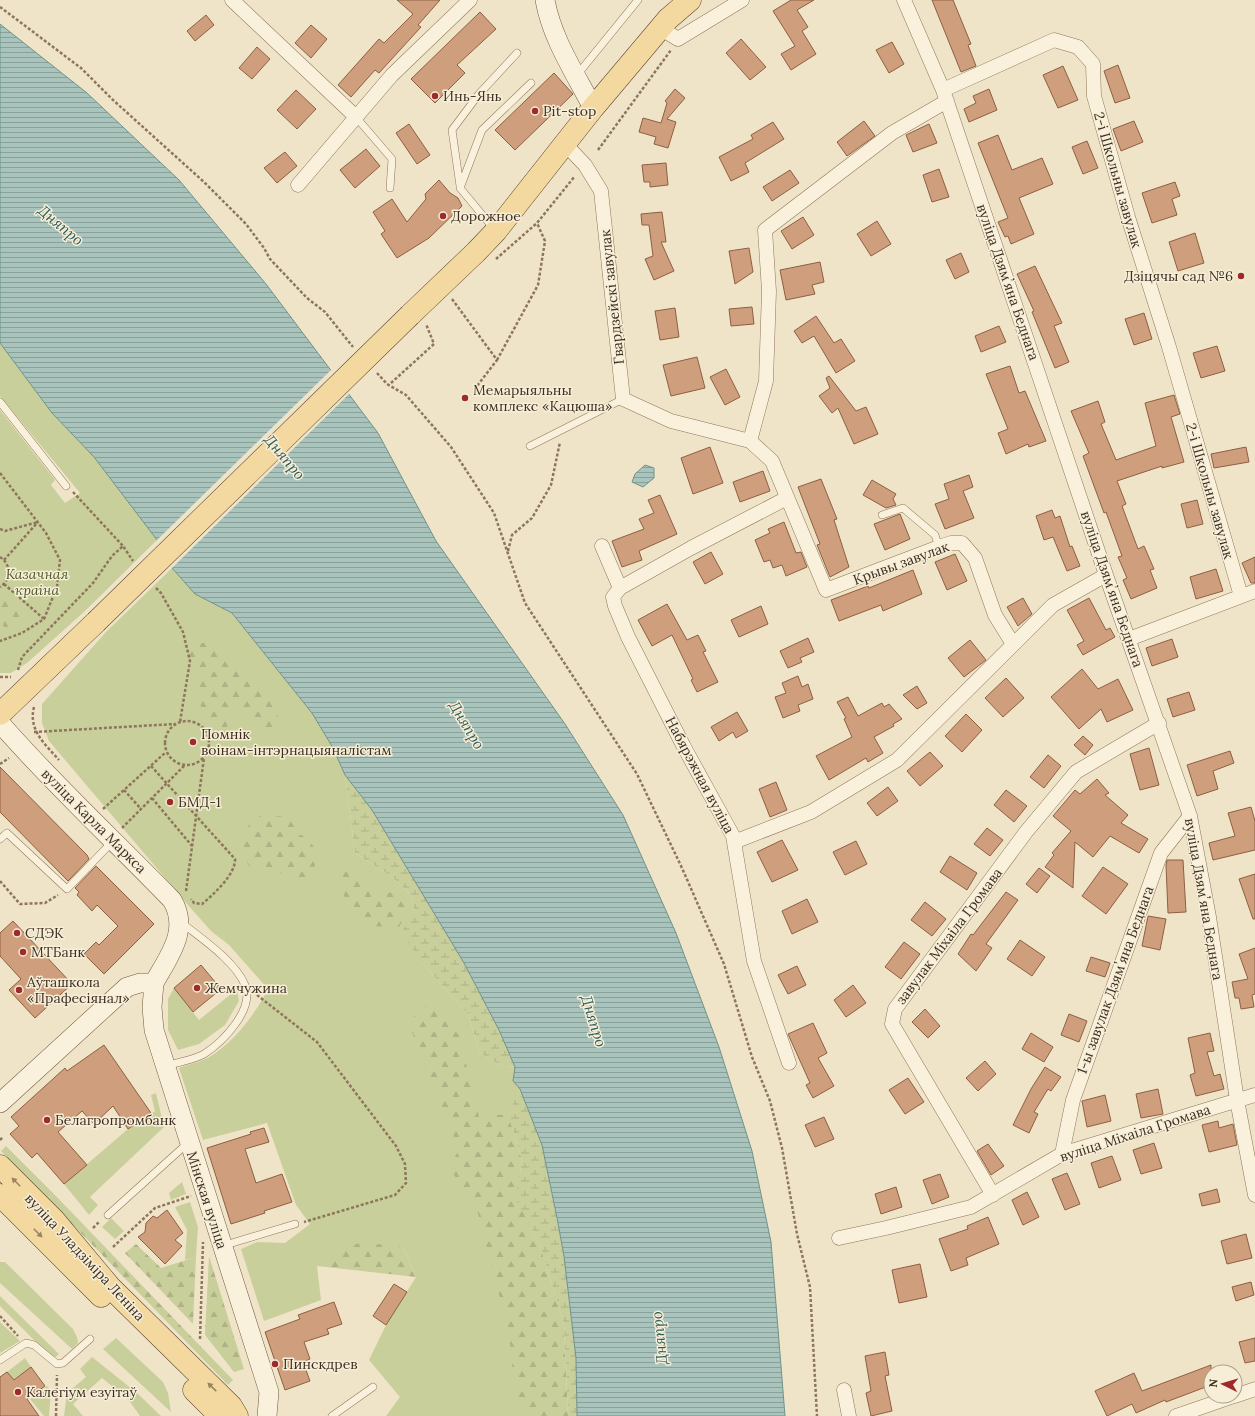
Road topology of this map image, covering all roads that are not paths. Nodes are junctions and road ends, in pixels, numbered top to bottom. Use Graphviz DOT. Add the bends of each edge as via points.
graph roads {
  1 [pos="232,0"];
  2 [pos="470,0"];
  3 [pos="546,0"];
  4 [pos="638,0"];
  5 [pos="690,0"];
  6 [pos="742,0"];
  7 [pos="904,0"];
  8 [pos="669,34"];
  9 [pos="517,53"];
  10 [pos="575,76"];
  11 [pos="531,83"];
  12 [pos="945,95"];
  13 [pos="593,108"];
  14 [pos="355,116"];
  15 [pos="566,144"];
  16 [pos="298,185"];
  17 [pos="390,188"];
  18 [pos="460,188"];
  19 [pos="496,231"];
  20 [pos="623,399"];
  21 [pos="0,402"];
  22 [pos="750,441"];
  23 [pos="530,446"];
  24 [pos="66,486"];
  25 [pos="787,498"];
  26 [pos="882,515"];
  27 [pos="602,546"];
  28 [pos="939,547"];
  29 [pos="1106,574"];
  30 [pos="620,588"];
  31 [pos="1255,591"];
  32 [pos="1241,596"];
  33 [pos="1129,638"];
  34 [pos="1013,644"];
  35 [pos="0,714"];
  36 [pos="0,723"];
  37 [pos="1159,723"];
  38 [pos="1190,816"];
  39 [pos="117,835"];
  40 [pos="0,839"];
  41 [pos="734,842"];
  42 [pos="180,922"];
  43 [pos="154,983"];
  44 [pos="789,1063"];
  45 [pos="164,1066"];
  46 [pos="1255,1094"];
  47 [pos="1237,1100"];
  48 [pos="0,1103"];
  49 [pos="189,1142"];
  50 [pos="1062,1154"];
  51 [pos="0,1166"];
  52 [pos="993,1194"];
  53 [pos="0,1195"];
  54 [pos="1255,1195"];
  55 [pos="108,1215"];
  56 [pos="295,1224"];
  57 [pos="839,1238"];
  58 [pos="222,1246"];
  59 [pos="90,1339"];
  60 [pos="0,1360"];
  61 [pos="373,1387"];
  62 [pos="1255,1389"];
  63 [pos="844,1390"];
  64 [pos="1243,1393"];
  65 [pos="1211,1404"];
  66 [pos="220,1416"];
  67 [pos="237,1416"];
  68 [pos="267,1416"];
  69 [pos="332,1416"];
  70 [pos="849,1416"];
  71 [pos="1176,1416"];
  1 -- 14 [label="street"];
  2 -- 14 [label="street" via="392,75"];
  3 -- 10 [label="street" via="549,19"];
  4 -- 10 [label="lane"];
  5 -- 8 [label="main road"];
  6 -- 8 [label="street"];
  7 -- 12 [label="street, вуліца Дзямʼяна Беднага"];
  8 -- 13 [label="main road"];
  9 -- 18 [label="lane" via="479,94 452,130"];
  10 -- 13 [label="street"];
  11 -- 18 [label="lane" via="482,130"];
  12 -- 22 [label="street, 2-і Школьны завулак" via="765,230 769,290 766,381"];
  12 -- 29 [label="street, вуліца Дзямʼяна Беднага"];
  12 -- 32 [label="street, 2-і Школьны завулак" via="1054,40 1078,47 1092,64 1094,96"];
  13 -- 15 [label="main road"];
  14 -- 16 [label="street"];
  14 -- 17 [label="lane" via="392,159"];
  15 -- 19 [label="main road"];
  15 -- 20 [label="street, Гвардзейскі завулак" via="585,165 601,191"];
  18 -- 19 [label="lane"];
  19 -- 35 [label="main road, bridge" via="417,317"];
  20 -- 22 [label="street" via="671,421"];
  20 -- 23 [label="lane"];
  21 -- 24 [label="lane"];
  22 -- 25 [label="street, Крывы завулак" via="772,461"];
  25 -- 28 [label="street, Крывы завулак" via="826,590"];
  25 -- 30 [label="street"];
  26 -- 28 [label="lane" via="903,508 935,535"];
  27 -- 30 [label="street"];
  28 -- 34 [label="street, Крывы завулак" via="962,543 975,558 995,615"];
  29 -- 33 [label="street, вуліца Дзямʼяна Беднага"];
  29 -- 34 [label="street" via="1053,605"];
  30 -- 41 [label="street, Набярэжная вуліца" via="613,596 628,637"];
  31 -- 32 [label="street"];
  32 -- 33 [label="street"];
  33 -- 37 [label="street, вуліца Дзямʼяна Беднага"];
  34 -- 41 [label="street" via="897,760 811,812"];
  36 -- 39 [label="street, вуліца Карла Маркса" via="22,748"];
  37 -- 38 [label="street, вуліца Дзямʼяна Беднага"];
  37 -- 52 [label="street, завулак Міхаіла Громава" via="1076,772 1026,832 895,1009 892,1024"];
  38 -- 47 [label="street, вуліца Дзямʼяна Беднага" via="1209,917"];
  38 -- 50 [label="street, 1-ы завулак Дзямʼяна Беднага" via="1161,853 1072,1100"];
  39 -- 40 [label="lane" via="67,889 7,833"];
  39 -- 42 [label="street, вуліца Карла Маркса" via="172,900 178,910"];
  41 -- 44 [label="street, Набярэжная вуліца" via="754,961"];
  42 -- 43 [label="street" via="177,939"];
  42 -- 45 [label="lane" via="235,967 246,986 246,1004 234,1029 204,1054"];
  43 -- 45 [label="street, Мінская вуліца" via="154,1030"];
  43 -- 48 [label="street" via="140,983 127,987"];
  45 -- 49 [label="street, Мінская вуліца"];
  46 -- 47 [label="street, вуліца Міхаіла Громава"];
  47 -- 50 [label="street, вуліца Міхаіла Громава"];
  47 -- 54 [label="street, вуліца Дзямʼяна Беднага"];
  49 -- 55 [label="lane"];
  49 -- 58 [label="street, Мінская вуліца"];
  50 -- 52 [label="street, вуліца Міхаіла Громава"];
  67 -- 51 [label="main road, вуліца Уладзіміра Леніна, one-way" via="231,1406 110,1288 54,1220"];
  52 -- 57 [label="street, вуліца Міхаіла Громава" via="972,1207"];
  53 -- 66 [label="main road, вуліца Уладзіміра Леніна, one-way"];
  56 -- 58 [label="lane"];
  58 -- 68 [label="street, Мінская вуліца" via="269,1392"];
  59 -- 60 [label="lane" via="63,1363 57,1364 34,1345 26,1343"];
  61 -- 69 [label="lane"];
  62 -- 64 [label="street"];
  63 -- 70 [label="street"];
  65 -- 71 [label="street"];
}
